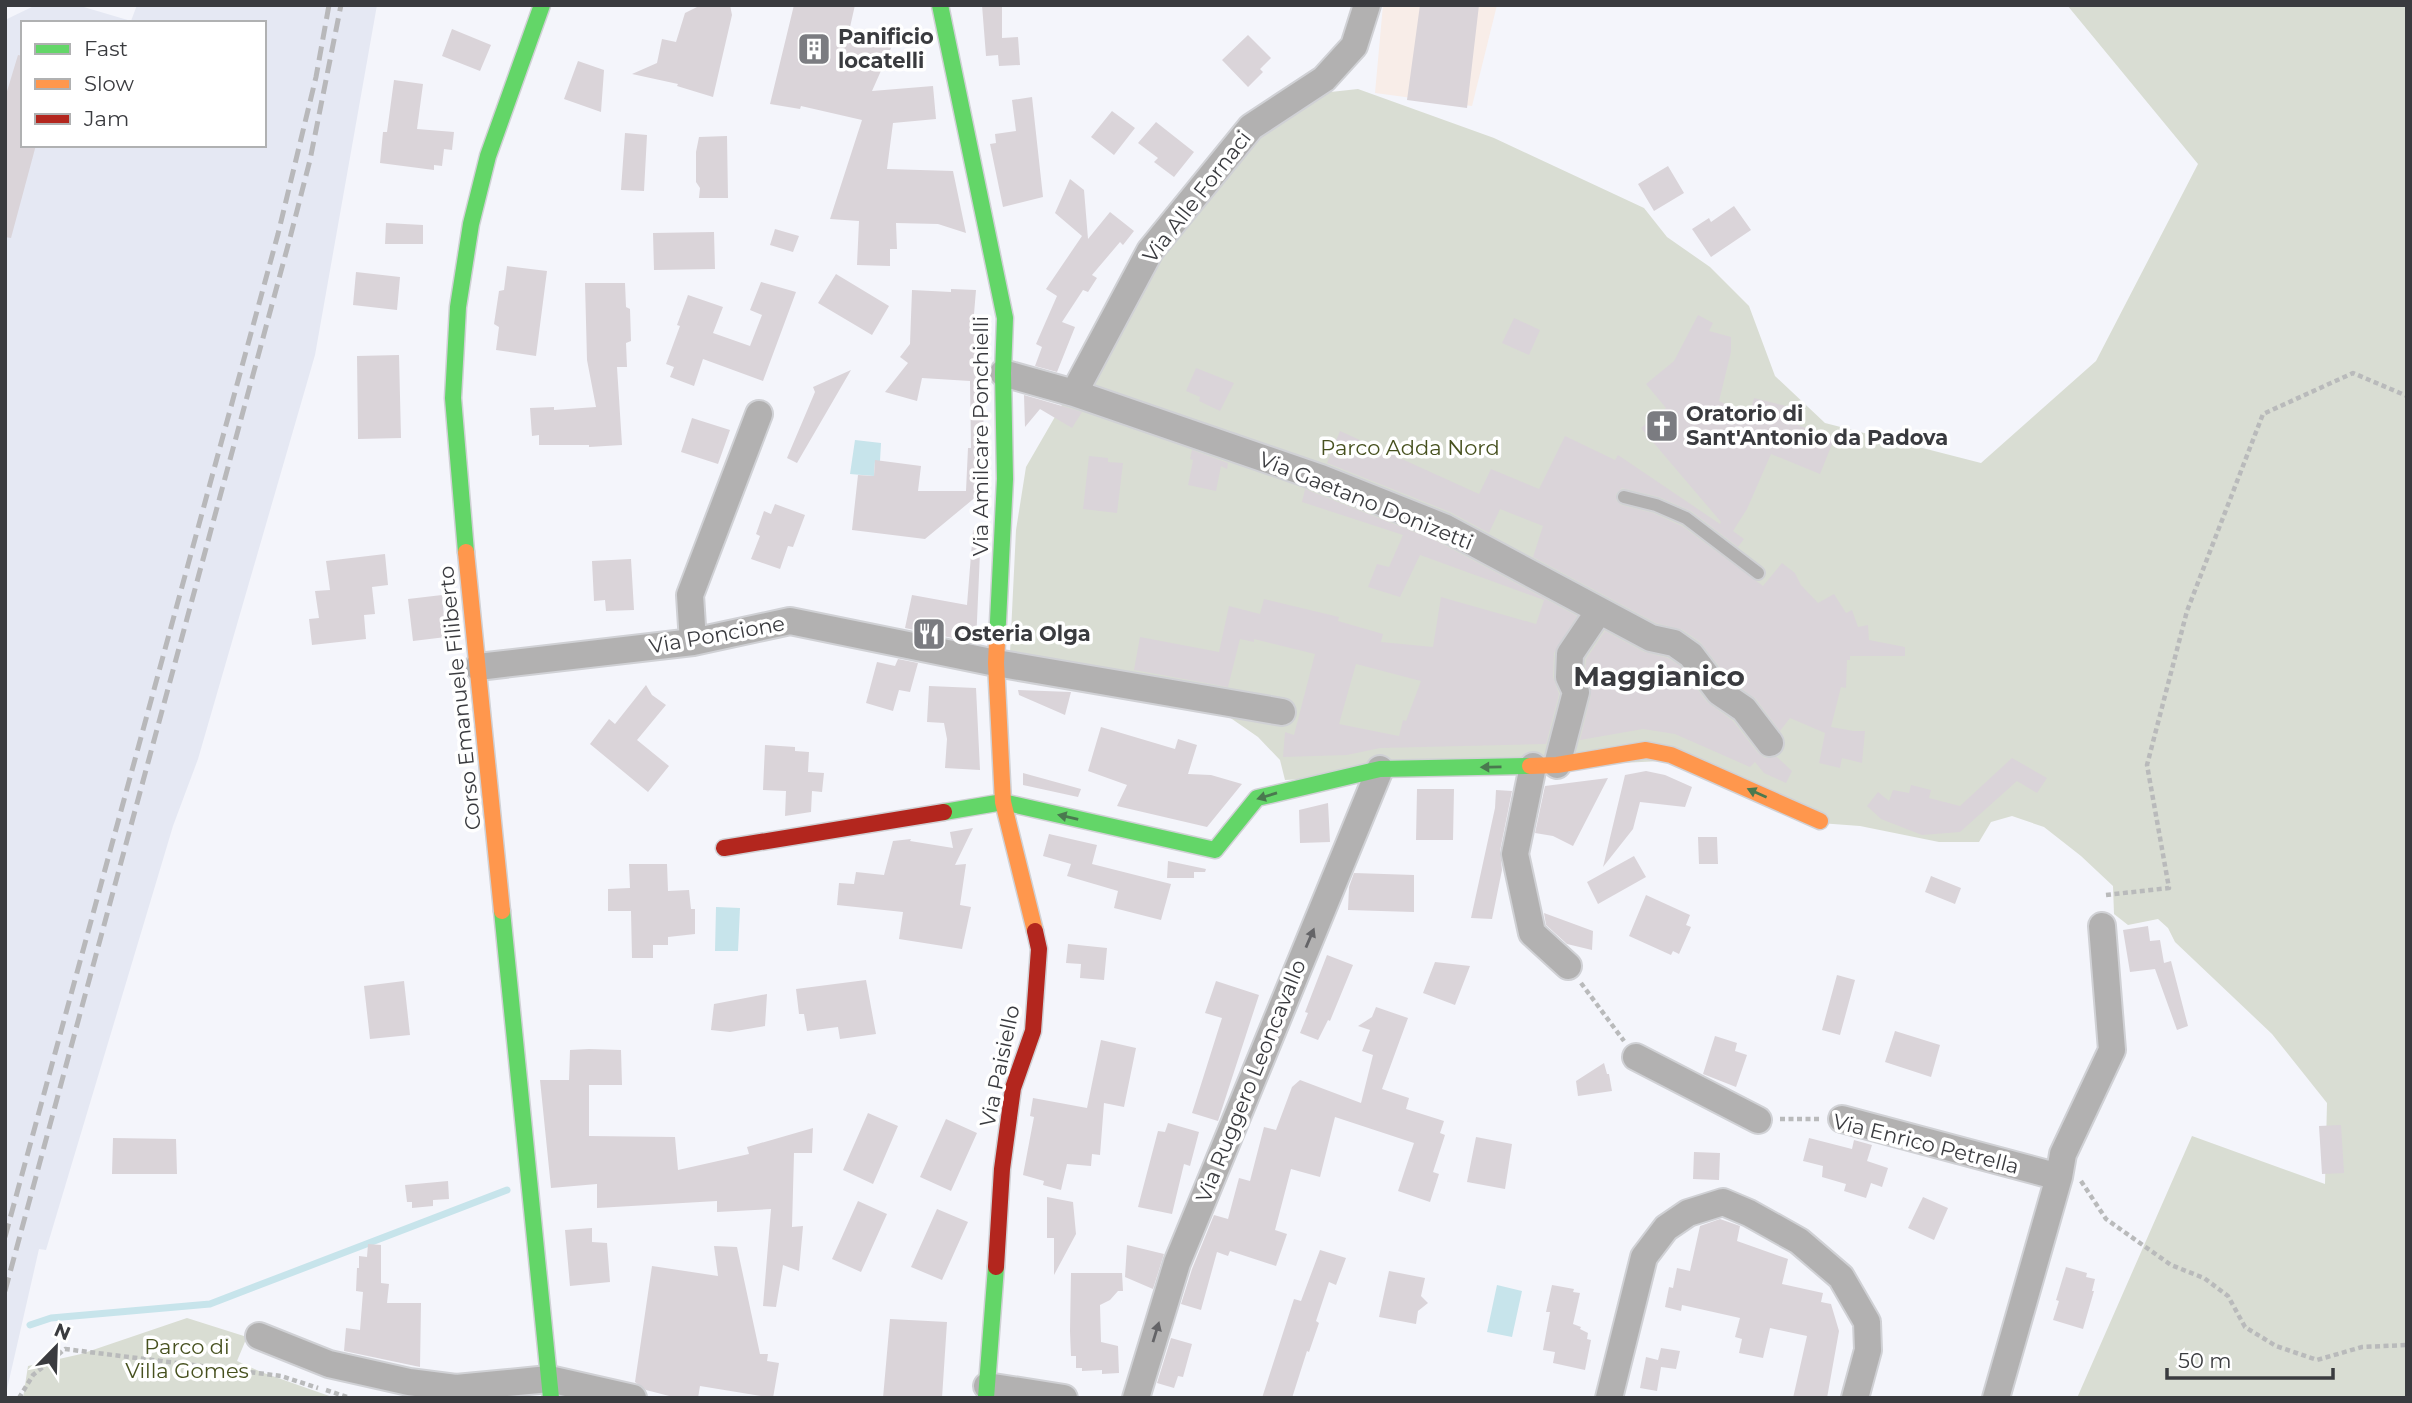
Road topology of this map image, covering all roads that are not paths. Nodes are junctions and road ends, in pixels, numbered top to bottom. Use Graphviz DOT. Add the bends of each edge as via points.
graph roads {
  1 [pos="542,5"];
  2 [pos="940,5"];
  3 [pos="1367,5"];
  4 [pos="1003,373"];
  5 [pos="1074,393"];
  6 [pos="759,414"];
  7 [pos="1625,496"];
  8 [pos="1758,573"];
  9 [pos="1599,611"];
  10 [pos="693,642"];
  11 [pos="996,663"];
  12 [pos="478,667"];
  13 [pos="1282,712"];
  14 [pos="1770,743"];
  15 [pos="1545,765"];
  16 [pos="1380,769"];
  17 [pos="1003,802"];
  18 [pos="1820,821"];
  19 [pos="724,848"];
  20 [pos="2102,926"];
  21 [pos="1568,965"];
  22 [pos="1636,1057"];
  23 [pos="1758,1119"];
  24 [pos="1842,1119"];
  25 [pos="2061,1166"];
  26 [pos="259,1336"];
  27 [pos="550,1388"];
  28 [pos="986,1392"];
  29 [pos="633,1398"];
  30 [pos="1065,1398"];
  31 [pos="1136,1398"];
  32 [pos="1609,1398"];
  33 [pos="1855,1398"];
  34 [pos="1996,1398"];
  1 -- 12 [label="street, Corso Emanuele Filiberto" via="488,156 458,307 453,398"];
  2 -- 4 [label="street, Via Amilcare Ponchielli" via="1005,318"];
  3 -- 5 [label="street, Via Alle Fornaci" via="1354,46 1324,79 1251,127 1150,251"];
  4 -- 5 [label="street"];
  4 -- 11 [label="street, Via Amilcare Ponchielli" via="1005,479"];
  5 -- 9 [label="street, Via Gaetano Donizetti" via="1321,478 1444,527"];
  6 -- 10 [label="street" via="690,595"];
  7 -- 8 [label="lane" via="1686,518"];
  9 -- 14 [label="street, Via Gaetano Donizetti" via="1691,655 1719,692 1744,709"];
  9 -- 15 [label="street" via="1570,653 1569,677 1576,692"];
  10 -- 11 [label="street, Via Poncione" via="790,621"];
  10 -- 12 [label="street, Via Poncione"];
  11 -- 13 [label="street, Via Poncione"];
  11 -- 17 [label="street, Via Paisiello"];
  12 -- 27 [label="street, Corso Emanuele Filiberto"];
  15 -- 16 [label="street, one-way"];
  18 -- 15 [label="street, one-way" via="1671,755 1646,750"];
  15 -- 21 [label="street" via="1515,854 1532,933"];
  16 -- 17 [label="street, one-way" via="1257,798 1215,850"];
  31 -- 16 [label="street, Via Ruggero Leoncavallo, one-way" via="1177,1263"];
  17 -- 19 [label="street"];
  17 -- 28 [label="street, Via Paisiello" via="1039,949 1033,1031 1013,1088 1002,1169"];
  20 -- 25 [label="street" via="2112,1050"];
  22 -- 23 [label="street"];
  24 -- 25 [label="street, Via Enrico Petrella"];
  25 -- 34 [label="street"];
  26 -- 27 [label="street" via="329,1364 410,1382 456,1388"];
  27 -- 29 [label="street"];
  28 -- 30 [label="street"];
  32 -- 33 [label="street" via="1644,1257 1677,1220 1723,1202 1798,1241 1841,1277 1867,1322 1868,1350"];
}
